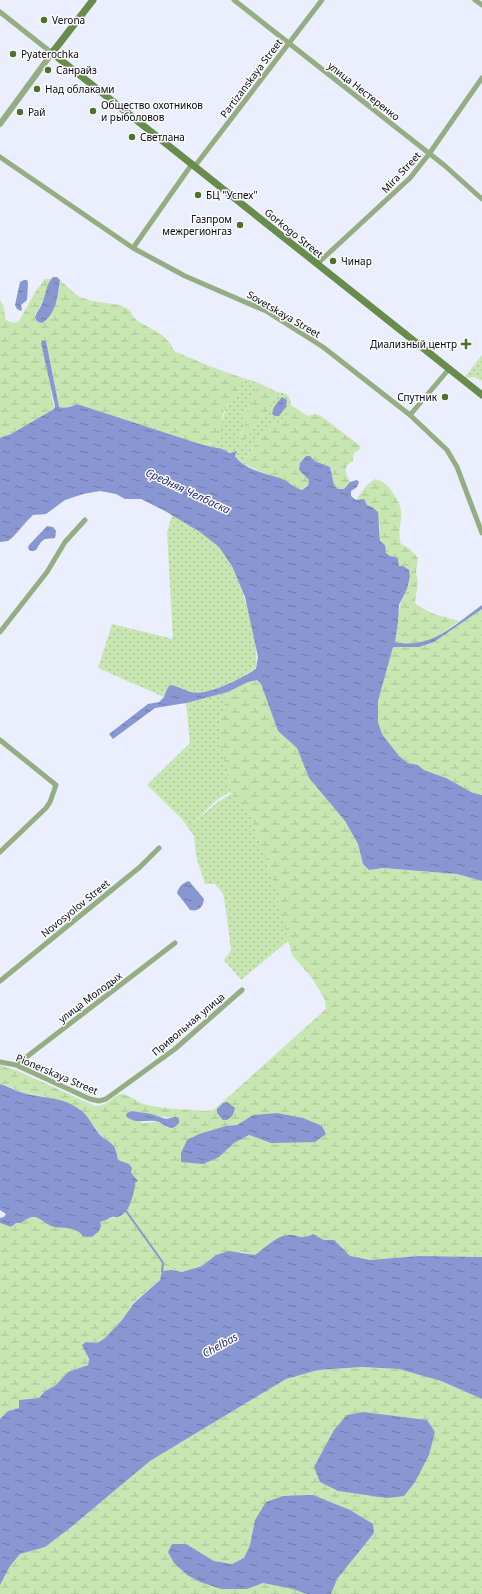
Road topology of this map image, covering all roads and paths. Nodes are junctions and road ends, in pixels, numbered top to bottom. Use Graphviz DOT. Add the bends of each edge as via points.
graph roads {
  1 [pos="93,0"];
  2 [pos="234,0"];
  3 [pos="322,0"];
  4 [pos="475,0"];
  5 [pos="482,5"];
  6 [pos="0,12"];
  7 [pos="289,43"];
  8 [pos="52,53"];
  9 [pos="482,78"];
  10 [pos="0,124"];
  11 [pos="429,154"];
  12 [pos="0,157"];
  13 [pos="194,165"];
  14 [pos="482,199"];
  15 [pos="133,248"];
  16 [pos="317,264"];
  17 [pos="449,369"];
  18 [pos="482,395"];
  19 [pos="410,415"];
  20 [pos="85,520"];
  21 [pos="482,533"];
  22 [pos="0,632"];
  23 [pos="0,740"];
  24 [pos="159,848"];
  25 [pos="0,852"];
  26 [pos="176,943"];
  27 [pos="0,981"];
  28 [pos="242,990"];
  29 [pos="0,1062"];
  30 [pos="16,1065"];
  31 [pos="106,1099"];
  1 -- 8 [label="main road"];
  2 -- 7 [label="street, улица Нестеренко"];
  3 -- 7 [label="street, Partizanskaya Street"];
  4 -- 5 [label="street"];
  6 -- 8 [label="street, Gorkogo Street"];
  7 -- 11 [label="street, улица Нестеренко"];
  7 -- 13 [label="street, Partizanskaya Street"];
  8 -- 10 [label="street"];
  8 -- 13 [label="main road, Gorkogo Street"];
  9 -- 11 [label="street, Mira Street"];
  11 -- 14 [label="street, улица Нестеренко"];
  11 -- 16 [label="street, Mira Street" via="410,178"];
  12 -- 15 [label="street, Sovetskaya Street"];
  13 -- 15 [label="street, Partizanskaya Street"];
  13 -- 16 [label="main road, Gorkogo Street"];
  15 -- 19 [label="street, Sovetskaya Street" via="185,276 266,311 323,347"];
  16 -- 17 [label="main road, Gorkogo Street"];
  17 -- 18 [label="main road, Gorkogo Street"];
  17 -- 19 [label="street"];
  19 -- 21 [label="street, Sovetskaya Street" via="453,458"];
  20 -- 22 [label="street" via="65,542 46,572"];
  23 -- 25 [label="street" via="56,785 46,808"];
  24 -- 27 [label="street, Novosyolov Street"];
  26 -- 30 [label="street, улица Молодых"];
  28 -- 31 [label="street, Привольная улица" via="175,1049"];
  29 -- 30 [label="street, Pionerskaya Street"];
  30 -- 31 [label="street, Pionerskaya Street" via="94,1101"];
}
